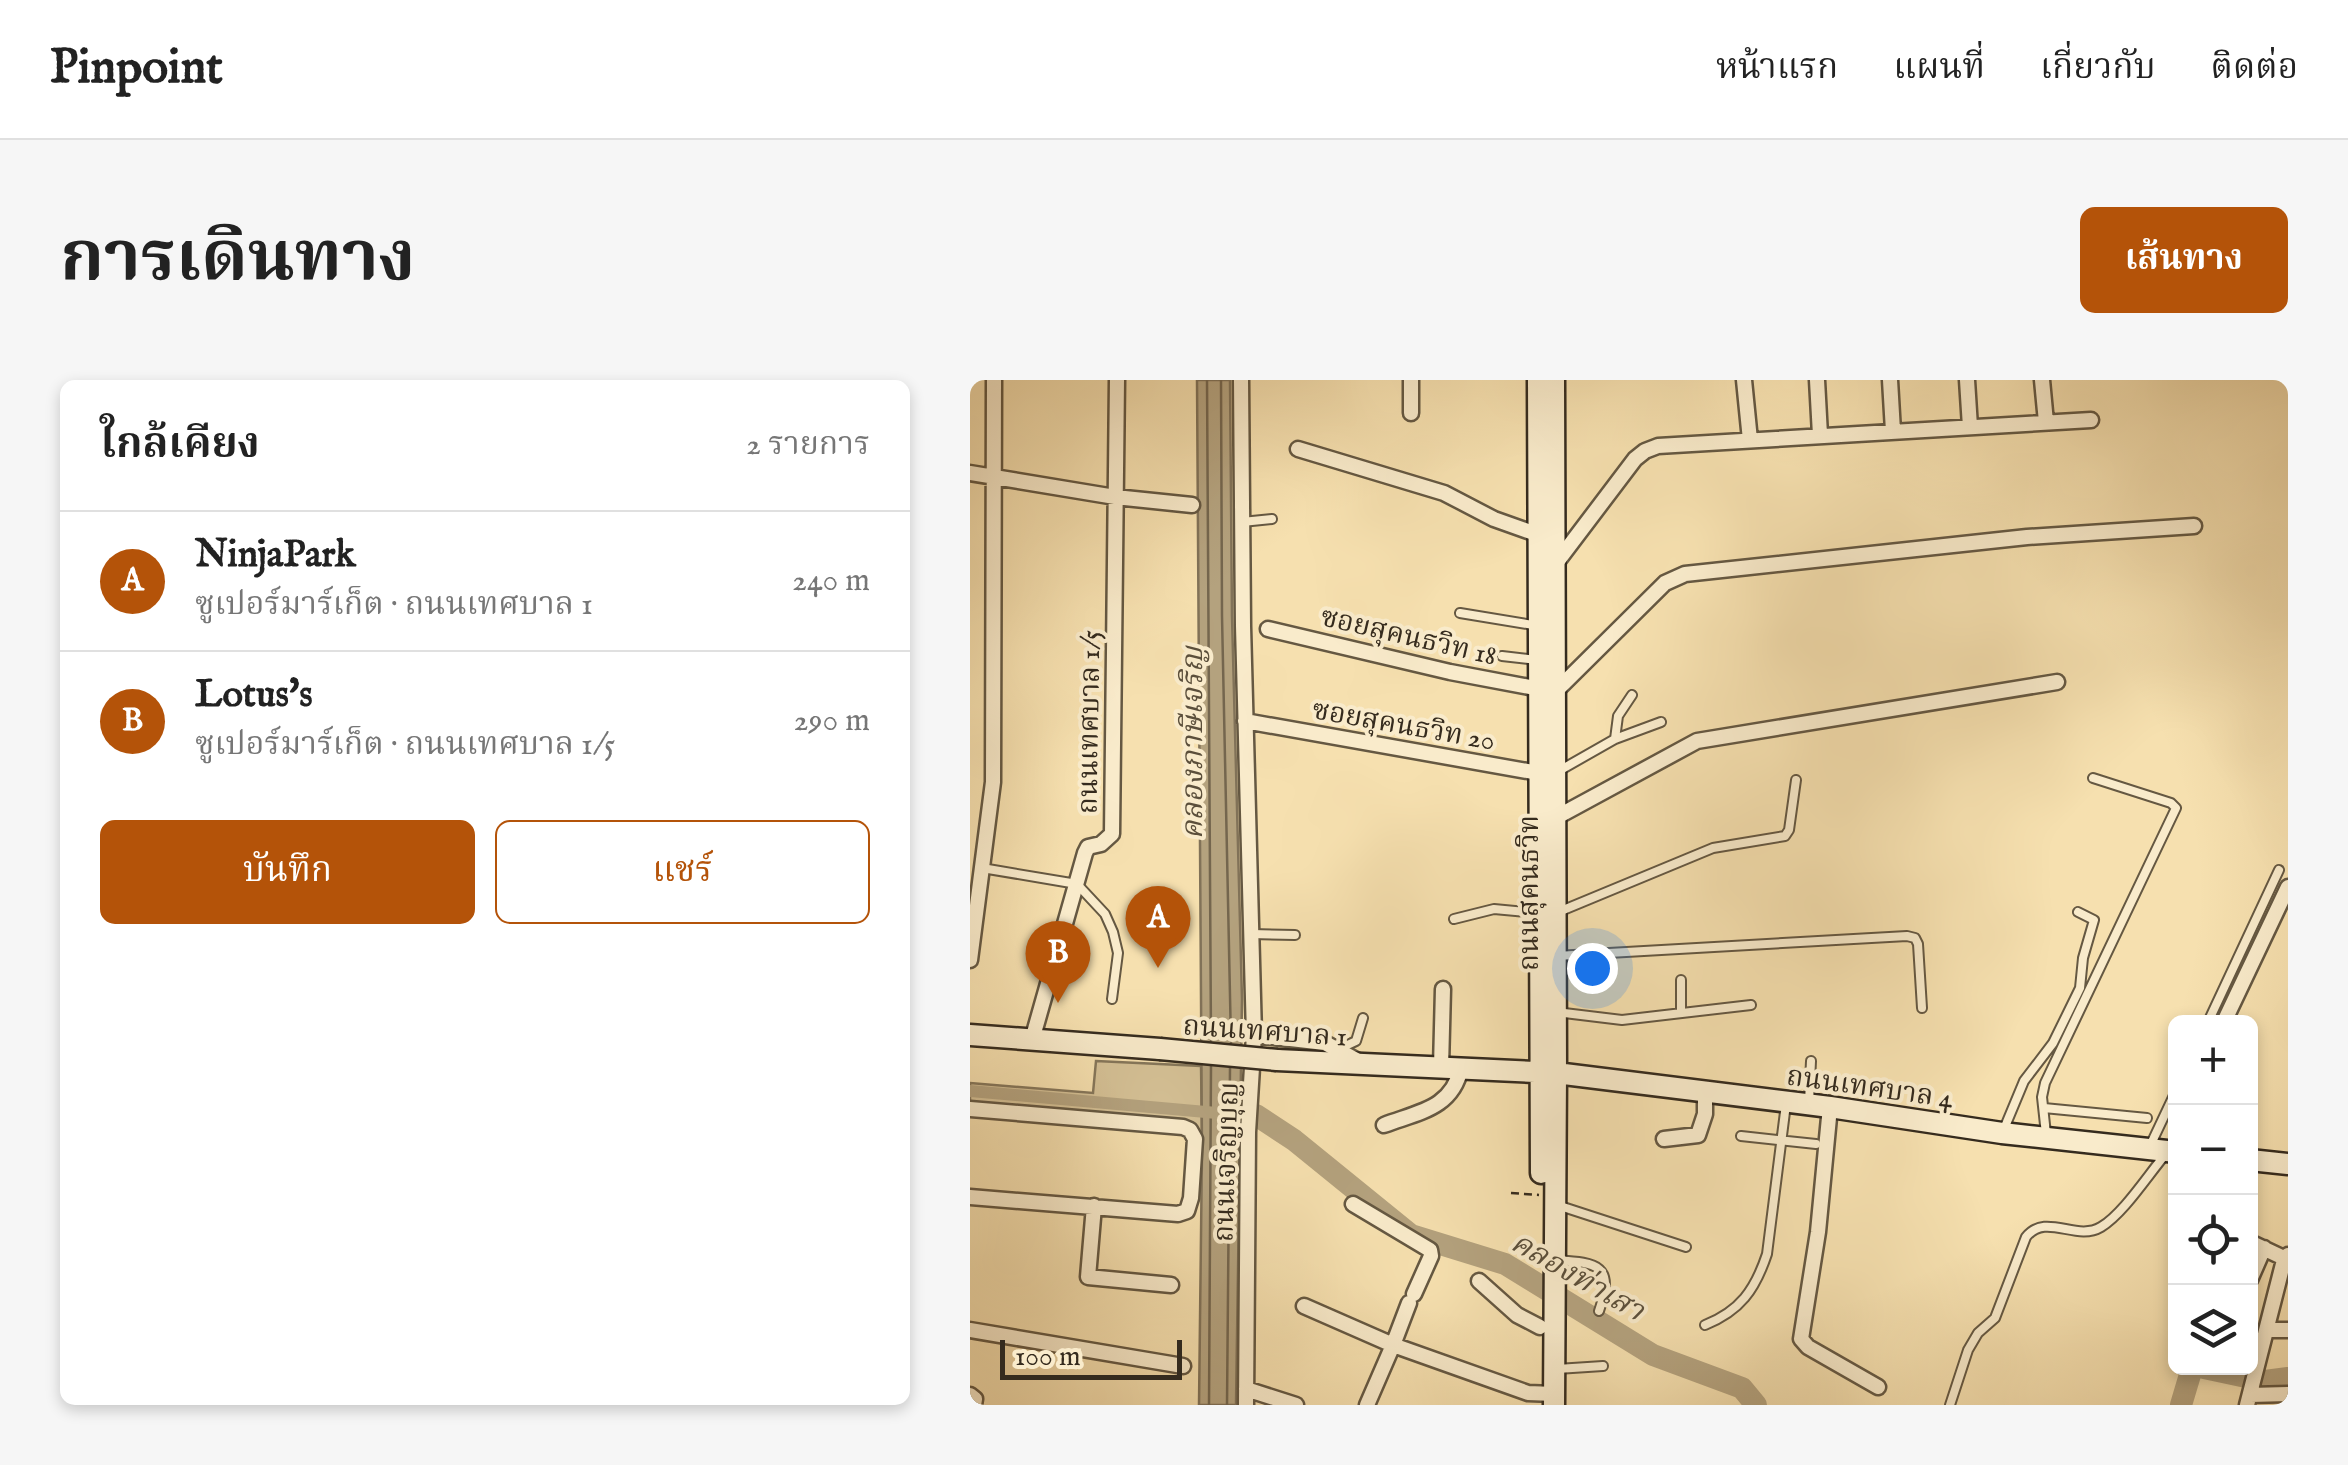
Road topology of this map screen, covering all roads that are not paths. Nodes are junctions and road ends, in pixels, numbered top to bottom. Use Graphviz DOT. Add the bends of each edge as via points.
graph roads {
  1 [pos="994,380"];
  2 [pos="1117,380"];
  3 [pos="1241,380"];
  4 [pos="1411,380"];
  5 [pos="1538,380"];
  6 [pos="1554,380"];
  7 [pos="1744,380"];
  8 [pos="1818,380"];
  9 [pos="1890,380"];
  10 [pos="1966,380"];
  11 [pos="2042,380"];
  12 [pos="1411,413"];
  13 [pos="2091,420"];
  14 [pos="2046,422"];
  15 [pos="1970,427"];
  16 [pos="1893,431"];
  17 [pos="1820,436"];
  18 [pos="1750,440"];
  19 [pos="1298,450"];
  20 [pos="970,473"];
  21 [pos="993,477"];
  22 [pos="1116,497"];
  23 [pos="1192,505"];
  24 [pos="1272,519"];
  25 [pos="1242,522"];
  26 [pos="2194,526"];
  27 [pos="1539,535"];
  28 [pos="1547,573"];
  29 [pos="1460,614"];
  30 [pos="1540,626"];
  31 [pos="1268,629"];
  32 [pos="1502,656"];
  33 [pos="1540,661"];
  34 [pos="2056,682"];
  35 [pos="1547,690"];
  36 [pos="1632,695"];
  37 [pos="1245,721"];
  38 [pos="1662,722"];
  39 [pos="1616,740"];
  40 [pos="1548,773"];
  41 [pos="2093,778"];
  42 [pos="1796,780"];
  43 [pos="1555,818"];
  44 [pos="982,868"];
  45 [pos="2278,870"];
  46 [pos="1077,884"];
  47 [pos="2288,886"];
  48 [pos="975,888"];
  49 [pos="2078,912"];
  50 [pos="1548,913"];
  51 [pos="1454,919"];
  52 [pos="1251,934"];
  53 [pos="1294,935"];
  54 [pos="1556,956"];
  55 [pos="970,960"];
  56 [pos="1681,980"];
  57 [pos="1442,989"];
  58 [pos="1112,1000"];
  59 [pos="1751,1005"];
  60 [pos="1922,1008"];
  61 [pos="1549,1012"];
  62 [pos="1682,1013"];
  63 [pos="2211,1015"];
  64 [pos="2227,1015"];
  65 [pos="1363,1018"];
  66 [pos="970,1035"];
  67 [pos="1254,1035"];
  68 [pos="1032,1040"];
  69 [pos="1338,1049"];
  70 [pos="1811,1061"];
  71 [pos="1364,1064"];
  72 [pos="1451,1068"];
  73 [pos="1549,1072"];
  74 [pos="1705,1091"];
  75 [pos="1808,1104"];
  76 [pos="2174,1105"];
  77 [pos="2044,1108"];
  78 [pos="970,1110"];
  79 [pos="2146,1118"];
  80 [pos="1384,1125"];
  81 [pos="2002,1133"];
  82 [pos="1741,1136"];
  83 [pos="2045,1138"];
  84 [pos="1664,1139"];
  85 [pos="1782,1139"];
  86 [pos="1816,1144"];
  87 [pos="2167,1147"];
  88 [pos="2258,1161"];
  89 [pos="2288,1164"];
  90 [pos="970,1197"];
  91 [pos="1550,1198"];
  92 [pos="1353,1204"];
  93 [pos="1094,1206"];
  94 [pos="2258,1245"];
  95 [pos="1686,1248"];
  96 [pos="2287,1257"];
  97 [pos="1549,1269"];
  98 [pos="1479,1281"];
  99 [pos="1170,1285"];
  100 [pos="1304,1306"];
  101 [pos="1599,1311"];
  102 [pos="1544,1317"];
  103 [pos="1705,1325"];
  104 [pos="970,1330"];
  105 [pos="2268,1330"];
  106 [pos="2288,1330"];
  107 [pos="1393,1346"];
  108 [pos="1183,1366"];
  109 [pos="1603,1366"];
  110 [pos="1554,1369"];
  111 [pos="1246,1388"];
  112 [pos="1878,1388"];
  113 [pos="2251,1392"];
  114 [pos="970,1394"];
  115 [pos="2288,1394"];
  116 [pos="1547,1400"];
  117 [pos="974,1405"];
  118 [pos="1246,1405"];
  119 [pos="1296,1405"];
  120 [pos="1367,1405"];
  121 [pos="1950,1405"];
  1 -- 21 [label="street"];
  2 -- 22 [label="street, ถนนเทศบาล 1/5"];
  3 -- 25 [label="street, ถนนเจริญบุญ"];
  4 -- 12 [label="street"];
  5 -- 27 [label="main road, ถนนสุคนธวิท"];
  6 -- 28 [label="main road, ถนนสุคนธวิท"];
  7 -- 18 [label="street"];
  8 -- 17 [label="street"];
  9 -- 16 [label="street"];
  10 -- 15 [label="street"];
  11 -- 14 [label="street"];
  13 -- 14 [label="street"];
  14 -- 15 [label="street"];
  15 -- 16 [label="street"];
  16 -- 17 [label="street"];
  17 -- 18 [label="street"];
  18 -- 28 [label="street" via="1645,450"];
  19 -- 27 [label="street" via="1444,493"];
  20 -- 21 [label="street"];
  21 -- 22 [label="street"];
  21 -- 44 [label="street" via="993,782"];
  22 -- 23 [label="street"];
  22 -- 46 [label="street, ถนนเทศบาล 1/5" via="1112,834 1088,847"];
  24 -- 25 [label="lane"];
  25 -- 37 [label="street, ถนนเจริญบุญ"];
  26 -- 35 [label="street" via="1684,574 1665,583"];
  27 -- 28 [label="main road, ถนนสุคนธวิท"];
  28 -- 30 [label="main road, ถนนสุคนธวิท"];
  28 -- 35 [label="main road, ถนนสุคนธวิท"];
  29 -- 30 [label="lane"];
  30 -- 33 [label="main road, ถนนสุคนธวิท"];
  31 -- 35 [label="street, ซอยสุคนธวิท 18"];
  32 -- 33 [label="lane"];
  33 -- 35 [label="main road, ถนนสุคนธวิท"];
  34 -- 43 [label="street" via="1697,740"];
  35 -- 40 [label="main road, ถนนสุคนธวิท"];
  36 -- 39 [label="lane" via="1618,716"];
  37 -- 40 [label="street, ซอยสุคนธวิท 20"];
  37 -- 52 [label="street, ถนนเจริญบุญ"];
  38 -- 39 [label="lane"];
  39 -- 40 [label="lane"];
  40 -- 43 [label="main road, ถนนสุคนธวิท"];
  40 -- 50 [label="main road, ถนนสุคนธวิท"];
  41 -- 77 [label="lane" via="2176,808 2045,1083"];
  42 -- 50 [label="lane" via="1785,836 1713,848"];
  43 -- 50 [label="main road, ถนนสุคนธวิท"];
  44 -- 46 [label="lane"];
  44 -- 48 [label="street"];
  45 -- 63 [label="lane"];
  46 -- 58 [label="lane" via="1113,932 1118,953"];
  46 -- 68 [label="street, ถนนเทศบาล 1/5"];
  47 -- 64 [label="street"];
  48 -- 55 [label="street"];
  49 -- 81 [label="lane" via="2094,920 2080,988 2053,1043 2024,1081"];
  50 -- 51 [label="lane" via="1494,909"];
  50 -- 54 [label="main road, ถนนสุคนธวิท"];
  50 -- 61 [label="main road, ถนนสุคนธวิท"];
  52 -- 53 [label="lane"];
  52 -- 67 [label="street, ถนนเจริญบุญ"];
  54 -- 60 [label="lane" via="1907,936 1918,944"];
  54 -- 61 [label="main road, ถนนสุคนธวิท"];
  56 -- 62 [label="lane"];
  57 -- 72 [label="street"];
  59 -- 62 [label="lane"];
  61 -- 62 [label="lane" via="1612,1020"];
  61 -- 73 [label="main road, ถนนสุคนธวิท"];
  65 -- 69 [label="lane" via="1356,1041"];
  66 -- 68 [label="main road, ถนนเทศบาล 1"];
  67 -- 69 [label="street"];
  67 -- 111 [label="street, ถนนเจริญบุญ"];
  68 -- 71 [label="main road, ถนนเทศบาล 1, bridge"];
  69 -- 71 [label="street"];
  70 -- 75 [label="lane"];
  71 -- 72 [label="main road, ถนนเทศบาล 1"];
  72 -- 73 [label="main road, ถนนเทศบาล 1"];
  72 -- 80 [label="street" via="1458,1082 1447,1099"];
  73 -- 74 [label="main road, ถนนเทศบาล 4"];
  73 -- 91 [label="main road, ถนนสุคนธวิท"];
  74 -- 75 [label="main road, ถนนเทศบาล 4"];
  74 -- 84 [label="street" via="1698,1135"];
  75 -- 81 [label="main road, ถนนเทศบาล 4"];
  75 -- 85 [label="lane"];
  75 -- 112 [label="street" via="1818,1232 1801,1339"];
  76 -- 87 [label="lane"];
  77 -- 79 [label="lane"];
  77 -- 83 [label="lane"];
  78 -- 93 [label="street" via="1190,1130 1187,1211"];
  81 -- 83 [label="main road, ถนนเทศบาล 4"];
  82 -- 85 [label="lane"];
  83 -- 87 [label="main road, ถนนเทศบาล 4"];
  85 -- 86 [label="lane"];
  85 -- 103 [label="lane" via="1759,1278 1735,1310"];
  87 -- 121 [label="lane" via="2097,1230 2041,1225 2026,1236 1995,1318 1968,1350"];
  88 -- 89 [label="main road"];
  90 -- 93 [label="street"];
  91 -- 95 [label="lane"];
  91 -- 97 [label="main road, ถนนสุคนธวิท"];
  92 -- 107 [label="street" via="1430,1250"];
  93 -- 99 [label="street" via="1088,1277"];
  94 -- 96 [label="street"];
  96 -- 105 [label="street"];
  97 -- 101 [label="lane" via="1600,1267 1606,1291"];
  97 -- 102 [label="main road, ถนนสุคนธวิท"];
  98 -- 102 [label="street" via="1516,1316"];
  100 -- 107 [label="street"];
  102 -- 110 [label="main road, ถนนสุคนธวิท"];
  102 -- 116 [label="main road, ถนนสุคนธวิท"];
  104 -- 108 [label="street"];
  105 -- 106 [label="street"];
  105 -- 113 [label="street"];
  107 -- 116 [label="street"];
  107 -- 120 [label="street"];
  109 -- 110 [label="lane"];
  110 -- 116 [label="main road, ถนนสุคนธวิท"];
  111 -- 118 [label="street, ถนนเจริญบุญ"];
  111 -- 119 [label="street"];
  113 -- 115 [label="street"];
  114 -- 117 [label="street"];
}
